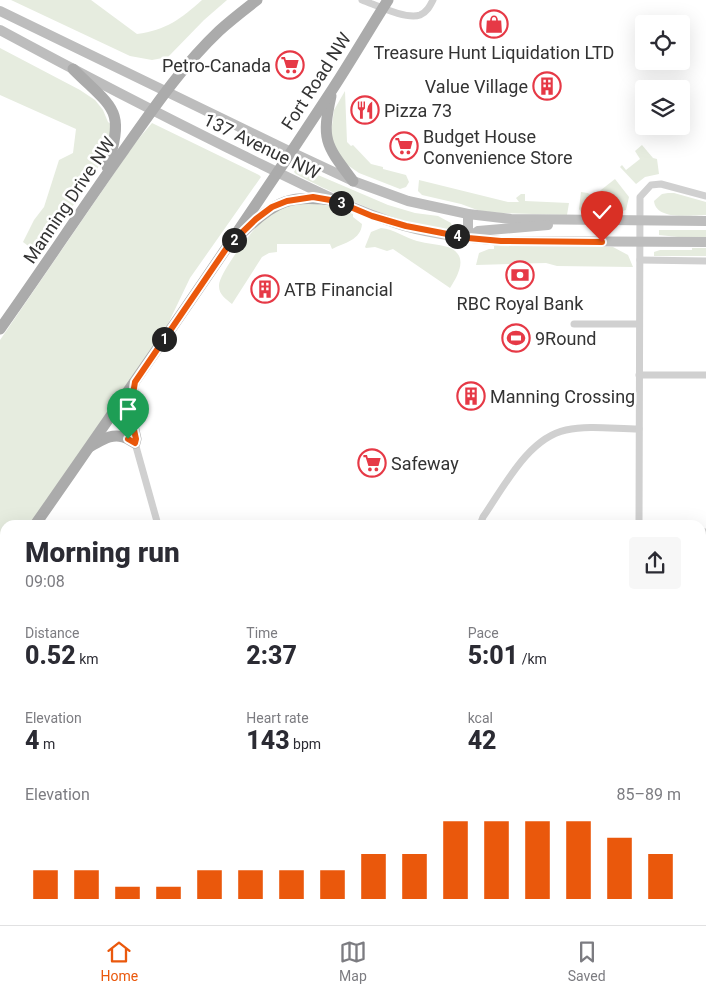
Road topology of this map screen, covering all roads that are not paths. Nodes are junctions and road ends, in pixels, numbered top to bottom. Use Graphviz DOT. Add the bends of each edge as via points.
graph roads {
  1 [pos="257,0"];
  2 [pos="362,0"];
  3 [pos="433,0"];
  4 [pos="385,4"];
  5 [pos="4,13"];
  6 [pos="0,30"];
  7 [pos="73,69"];
  8 [pos="333,88"];
  9 [pos="168,91"];
  10 [pos="152,111"];
  11 [pos="291,152"];
  12 [pos="277,172"];
  13 [pos="103,179"];
  14 [pos="353,181"];
  15 [pos="706,196"];
  16 [pos="336,201"];
  17 [pos="468,214"];
  18 [pos="592,221"];
  19 [pos="640,221"];
  20 [pos="706,221"];
  21 [pos="468,238"];
  22 [pos="640,242"];
  23 [pos="706,242"];
  24 [pos="228,246"];
  25 [pos="640,260"];
  26 [pos="706,261"];
  27 [pos="574,324"];
  28 [pos="639,324"];
  29 [pos="0,328"];
  30 [pos="639,375"];
  31 [pos="706,375"];
  32 [pos="135,382"];
  33 [pos="639,429"];
  34 [pos="135,443"];
  35 [pos="89,447"];
  36 [pos="38,520"];
  37 [pos="157,520"];
  38 [pos="482,520"];
  39 [pos="640,520"];
  1 -- 9 [label="main road" via="208,42"];
  2 -- 4 [label="street"];
  3 -- 4 [label="street" via="428,10 420,15 399,13"];
  4 -- 8 [label="main road, Fort Road NW"];
  5 -- 9 [label="main road, 137 Avenue NW"];
  6 -- 7 [label="main road, 137 Avenue NW"];
  7 -- 10 [label="main road, 137 Avenue NW"];
  7 -- 13 [label="main road" via="105,99 116,120 115,142"];
  8 -- 11 [label="main road, Fort Road NW"];
  8 -- 14 [label="main road" via="326,119 328,144"];
  9 -- 10 [label="main road, Manning Drive NW"];
  9 -- 11 [label="main road, 137 Avenue NW"];
  10 -- 12 [label="main road, 137 Avenue NW"];
  10 -- 13 [label="main road, Manning Drive NW"];
  11 -- 12 [label="main road, Fort Road NW"];
  11 -- 14 [label="main road, 137 Avenue NW"];
  12 -- 16 [label="main road, 137 Avenue NW"];
  12 -- 24 [label="main road"];
  13 -- 29 [label="main road, Manning Drive NW"];
  14 -- 17 [label="main road, 137 Avenue NW" via="408,201"];
  15 -- 19 [label="street" via="660,184 651,185 640,196"];
  16 -- 21 [label="main road, 137 Avenue NW" via="406,226"];
  16 -- 24 [label="main road" via="301,198 272,207"];
  17 -- 18 [label="main road, 137 Avenue NW" via="511,219"];
  17 -- 21 [label="main road"];
  18 -- 19 [label="main road, 137 Avenue NW"];
  18 -- 21 [label="main road" via="478,231"];
  19 -- 20 [label="main road, 137 Avenue NW"];
  19 -- 22 [label="street"];
  21 -- 22 [label="main road, 137 Avenue NW"];
  22 -- 23 [label="main road, 137 Avenue NW"];
  22 -- 25 [label="street"];
  24 -- 32 [label="main road"];
  25 -- 26 [label="street"];
  25 -- 28 [label="street"];
  27 -- 28 [label="street"];
  28 -- 30 [label="street"];
  30 -- 31 [label="street"];
  30 -- 33 [label="street"];
  32 -- 34 [label="main road" via="130,412"];
  32 -- 35 [label="main road"];
  33 -- 38 [label="street" via="573,429 543,439 523,459"];
  33 -- 39 [label="street"];
  34 -- 35 [label="main road" via="115,435"];
  34 -- 37 [label="street"];
  35 -- 36 [label="main road"];
}
